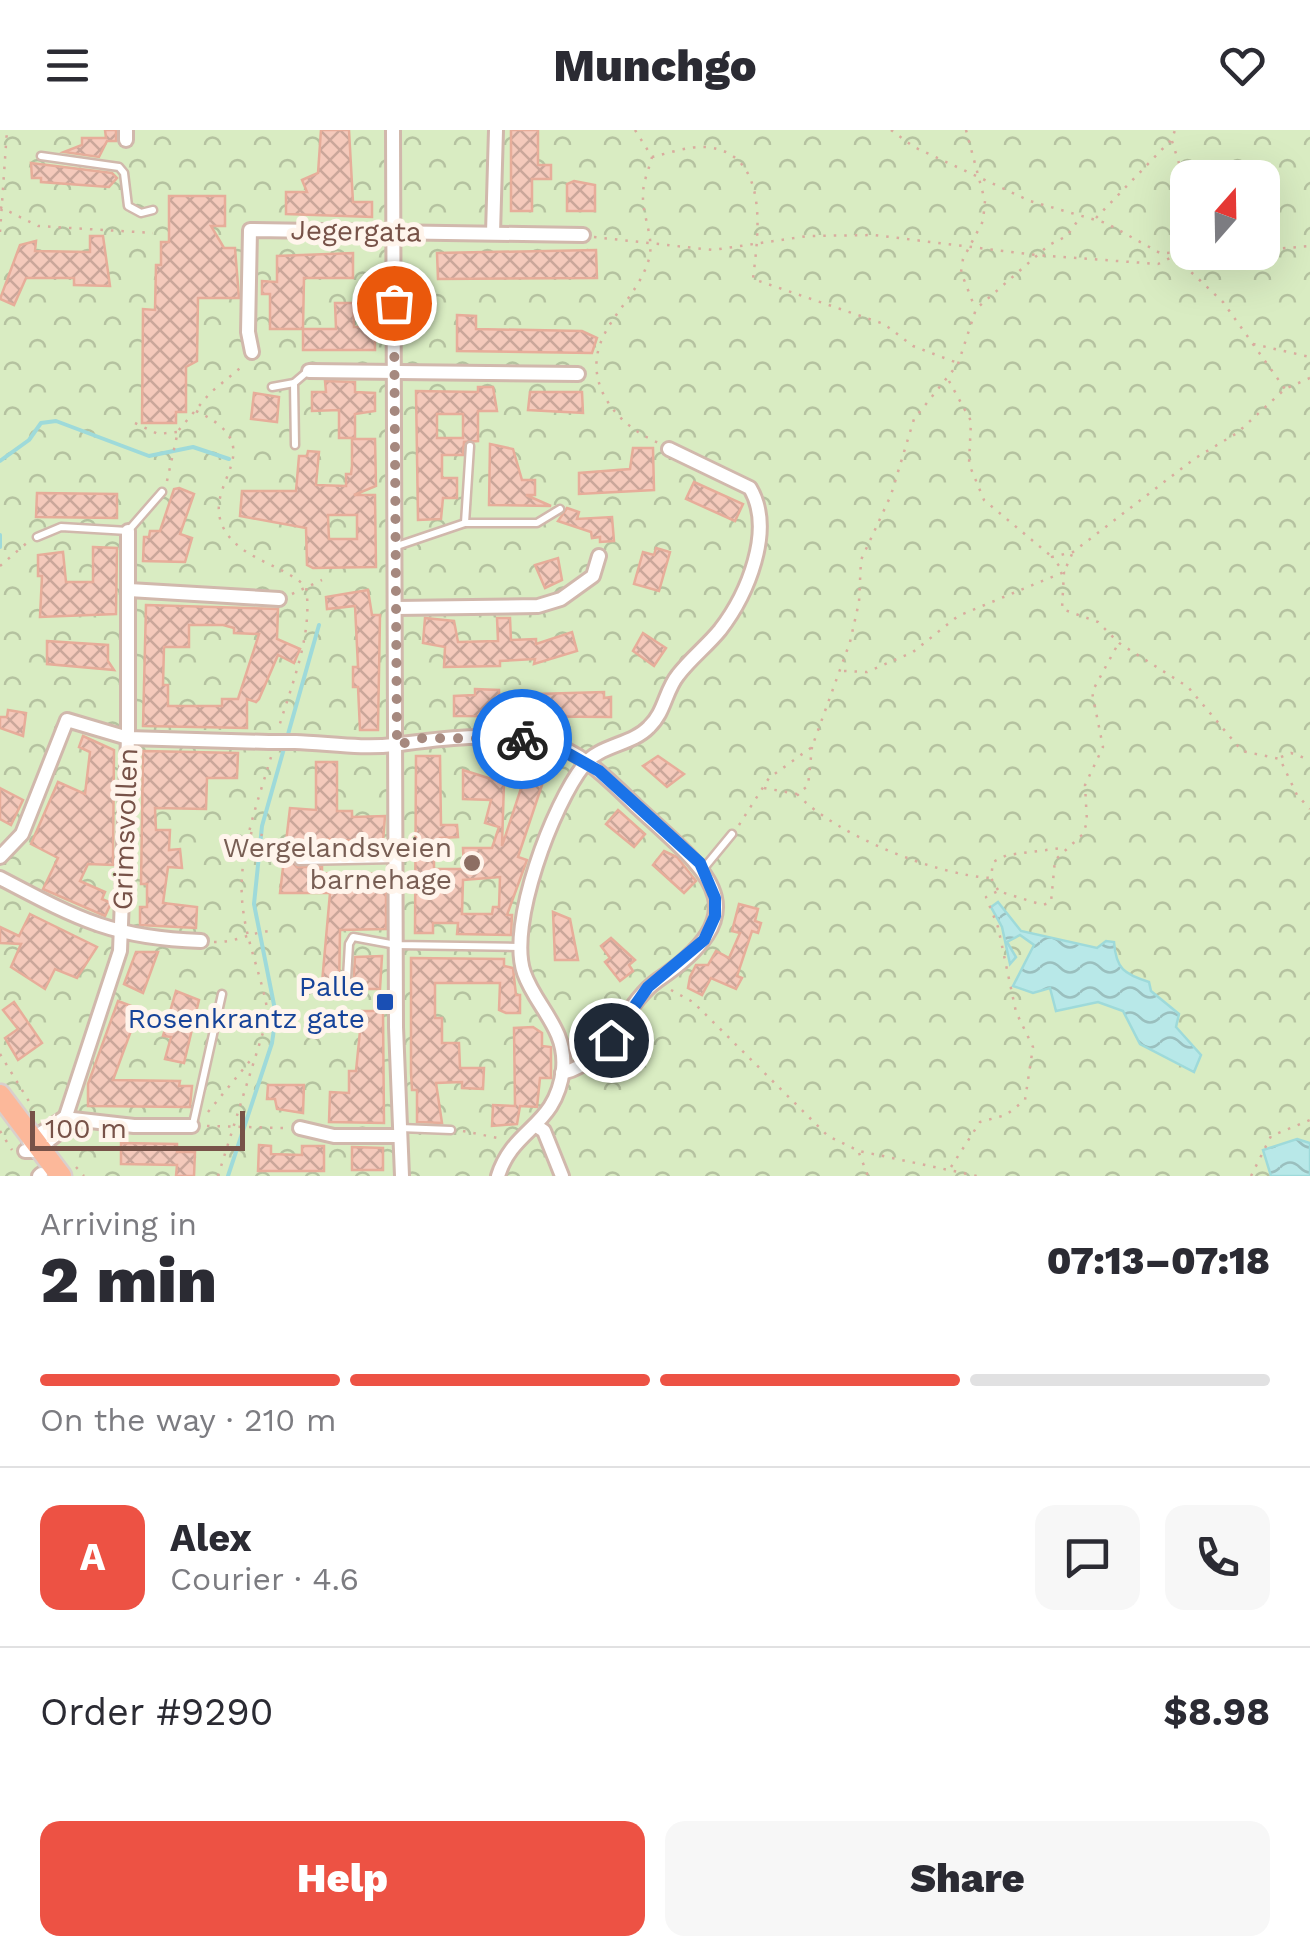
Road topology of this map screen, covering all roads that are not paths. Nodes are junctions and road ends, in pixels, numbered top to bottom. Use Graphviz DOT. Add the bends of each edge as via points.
graph roads {
  1 [pos="393,130"];
  2 [pos="496,130"];
  3 [pos="41,156"];
  4 [pos="154,210"];
  5 [pos="392,232"];
  6 [pos="493,233"];
  7 [pos="583,235"];
  8 [pos="252,352"];
  9 [pos="309,370"];
  10 [pos="394,370"];
  11 [pos="578,374"];
  12 [pos="294,383"];
  13 [pos="272,387"];
  14 [pos="295,445"];
  15 [pos="470,446"];
  16 [pos="669,449"];
  17 [pos="162,492"];
  18 [pos="560,508"];
  19 [pos="464,523"];
  20 [pos="128,531"];
  21 [pos="37,537"];
  22 [pos="396,547"];
  23 [pos="599,556"];
  24 [pos="128,590"];
  25 [pos="279,598"];
  26 [pos="396,608"];
  27 [pos="128,738"];
  28 [pos="397,745"];
  29 [pos="585,763"];
  30 [pos="732,834"];
  31 [pos="0,857"];
  32 [pos="396,859"];
  33 [pos="299,862"];
  34 [pos="704,868"];
  35 [pos="0,878"];
  36 [pos="121,934"];
  37 [pos="201,942"];
  38 [pos="396,945"];
  39 [pos="518,947"];
  40 [pos="222,994"];
  41 [pos="346,995"];
  42 [pos="562,1073"];
  43 [pos="0,1095"];
  44 [pos="0,1116"];
  45 [pos="64,1118"];
  46 [pos="192,1126"];
  47 [pos="538,1127"];
  48 [pos="300,1128"];
  49 [pos="451,1130"];
  50 [pos="399,1132"];
  51 [pos="34,1140"];
  52 [pos="46,1175"];
  53 [pos="402,1176"];
  54 [pos="498,1176"];
  55 [pos="562,1176"];
  1 -- 5 [label="street"];
  2 -- 6 [label="street"];
  3 -- 4 [label="lane" via="119,166 128,206"];
  5 -- 6 [label="street, Jegergata"];
  5 -- 8 [label="street, Jegergata" via="250,230"];
  5 -- 10 [label="street"];
  6 -- 7 [label="street, Jegergata"];
  9 -- 10 [label="street"];
  9 -- 12 [label="lane"];
  10 -- 11 [label="street"];
  10 -- 22 [label="street"];
  12 -- 13 [label="lane"];
  12 -- 14 [label="lane"];
  15 -- 19 [label="lane"];
  16 -- 29 [label="street" via="750,488 758,547 736,607 677,676 657,718"];
  17 -- 20 [label="lane"];
  18 -- 19 [label="lane" via="537,523"];
  19 -- 22 [label="lane"];
  20 -- 21 [label="lane" via="62,527"];
  20 -- 24 [label="street, Grimsvollen"];
  22 -- 26 [label="street"];
  23 -- 26 [label="street" via="593,576 550,604"];
  24 -- 25 [label="street"];
  24 -- 27 [label="street, Grimsvollen"];
  26 -- 28 [label="street"];
  27 -- 28 [label="street, bridge"];
  27 -- 31 [label="street" via="67,720 22,834"];
  27 -- 36 [label="street, Grimsvollen"];
  28 -- 29 [label="street" via="423,738 528,739"];
  28 -- 32 [label="street"];
  29 -- 34 [label="street"];
  29 -- 39 [label="street" via="552,826"];
  30 -- 34 [label="lane"];
  32 -- 33 [label="lane"];
  32 -- 38 [label="street"];
  34 -- 42 [label="street" via="715,898 710,930 658,980 593,1060"];
  35 -- 36 [label="street"];
  36 -- 37 [label="street"];
  36 -- 45 [label="street, Grimsvollen" via="118,962"];
  38 -- 39 [label="lane"];
  38 -- 41 [label="lane" via="354,937"];
  38 -- 50 [label="street"];
  39 -- 42 [label="street" via="533,994 558,1037"];
  40 -- 46 [label="lane"];
  42 -- 47 [label="street"];
  43 -- 51 [label="highway"];
  44 -- 51 [label="highway"];
  45 -- 46 [label="street"];
  45 -- 51 [label="street, Grimsvollen" via="54,1139"];
  47 -- 54 [label="street" via="512,1146"];
  47 -- 55 [label="street"];
  48 -- 50 [label="street" via="334,1136"];
  49 -- 50 [label="lane"];
  50 -- 53 [label="street"];
  51 -- 52 [label="highway"];
}
